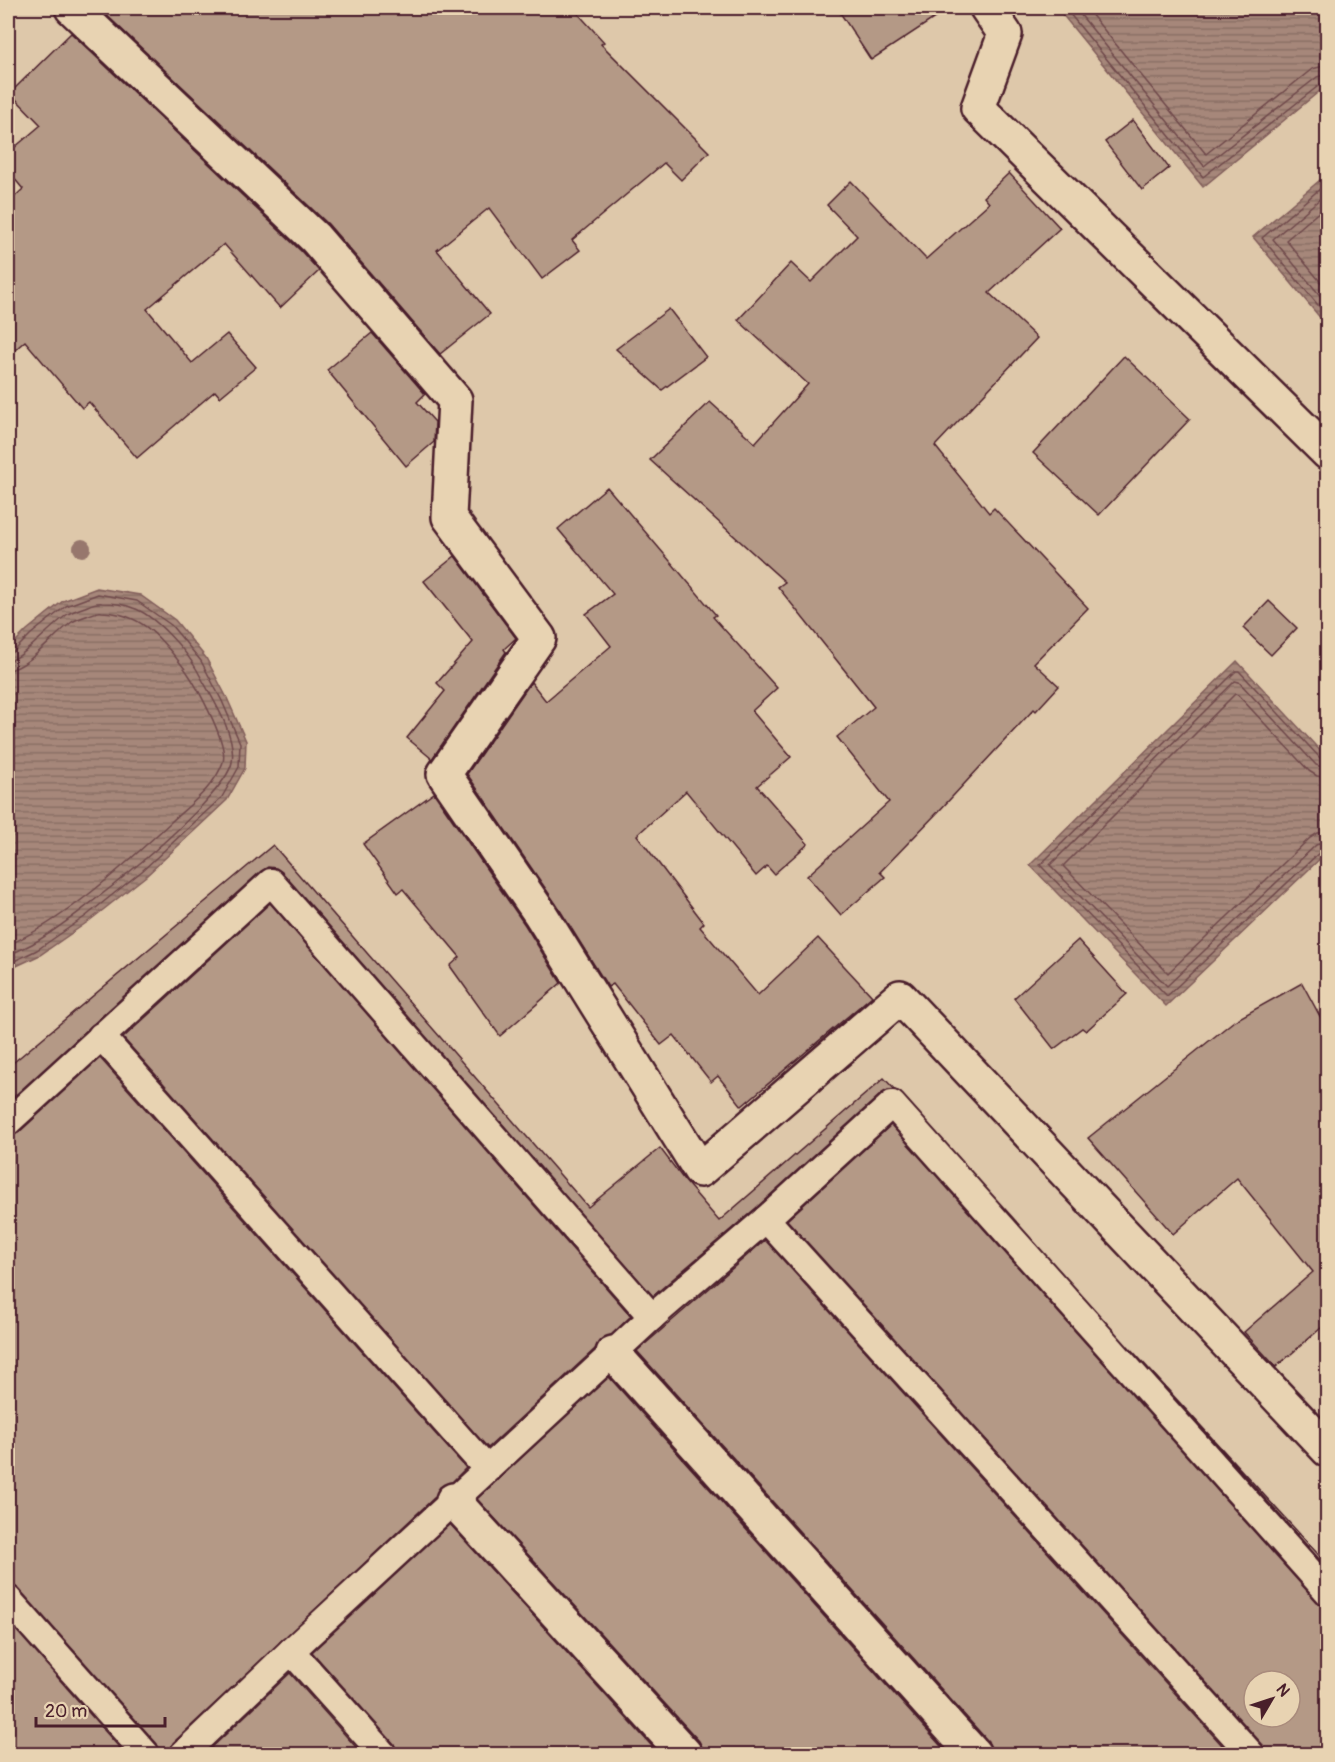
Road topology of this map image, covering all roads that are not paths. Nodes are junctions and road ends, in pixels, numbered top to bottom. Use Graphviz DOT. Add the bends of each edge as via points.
graph roads {
  1 [pos="72,8"];
  2 [pos="987,8"];
  3 [pos="1328,453"];
  4 [pos="102,1036"];
  5 [pos="8,1122"];
  6 [pos="766,1220"];
  7 [pos="652,1317"];
  8 [pos="613,1353"];
  9 [pos="1328,1450"];
  10 [pos="487,1469"];
  11 [pos="453,1500"];
  12 [pos="1328,1592"];
  13 [pos="8,1599"];
  14 [pos="291,1651"];
  15 [pos="146,1755"];
  16 [pos="183,1755"];
  17 [pos="382,1755"];
  18 [pos="685,1755"];
  19 [pos="974,1755"];
  20 [pos="1251,1755"];
  1 -- 9 [label="street" via="315,238 455,399 448,517 539,638 444,774 541,915 700,1170 900,997"];
  2 -- 3 [label="street" via="1005,34 978,108"];
  4 -- 5 [label="lane"];
  4 -- 7 [label="lane" via="271,882"];
  4 -- 10 [label="lane"];
  6 -- 7 [label="lane"];
  6 -- 12 [label="lane" via="892,1104"];
  6 -- 20 [label="lane"];
  7 -- 8 [label="lane"];
  8 -- 10 [label="lane"];
  8 -- 19 [label="street"];
  10 -- 11 [label="lane"];
  11 -- 14 [label="lane"];
  11 -- 18 [label="street"];
  13 -- 15 [label="lane"];
  14 -- 16 [label="lane"];
  14 -- 17 [label="lane"];
}
